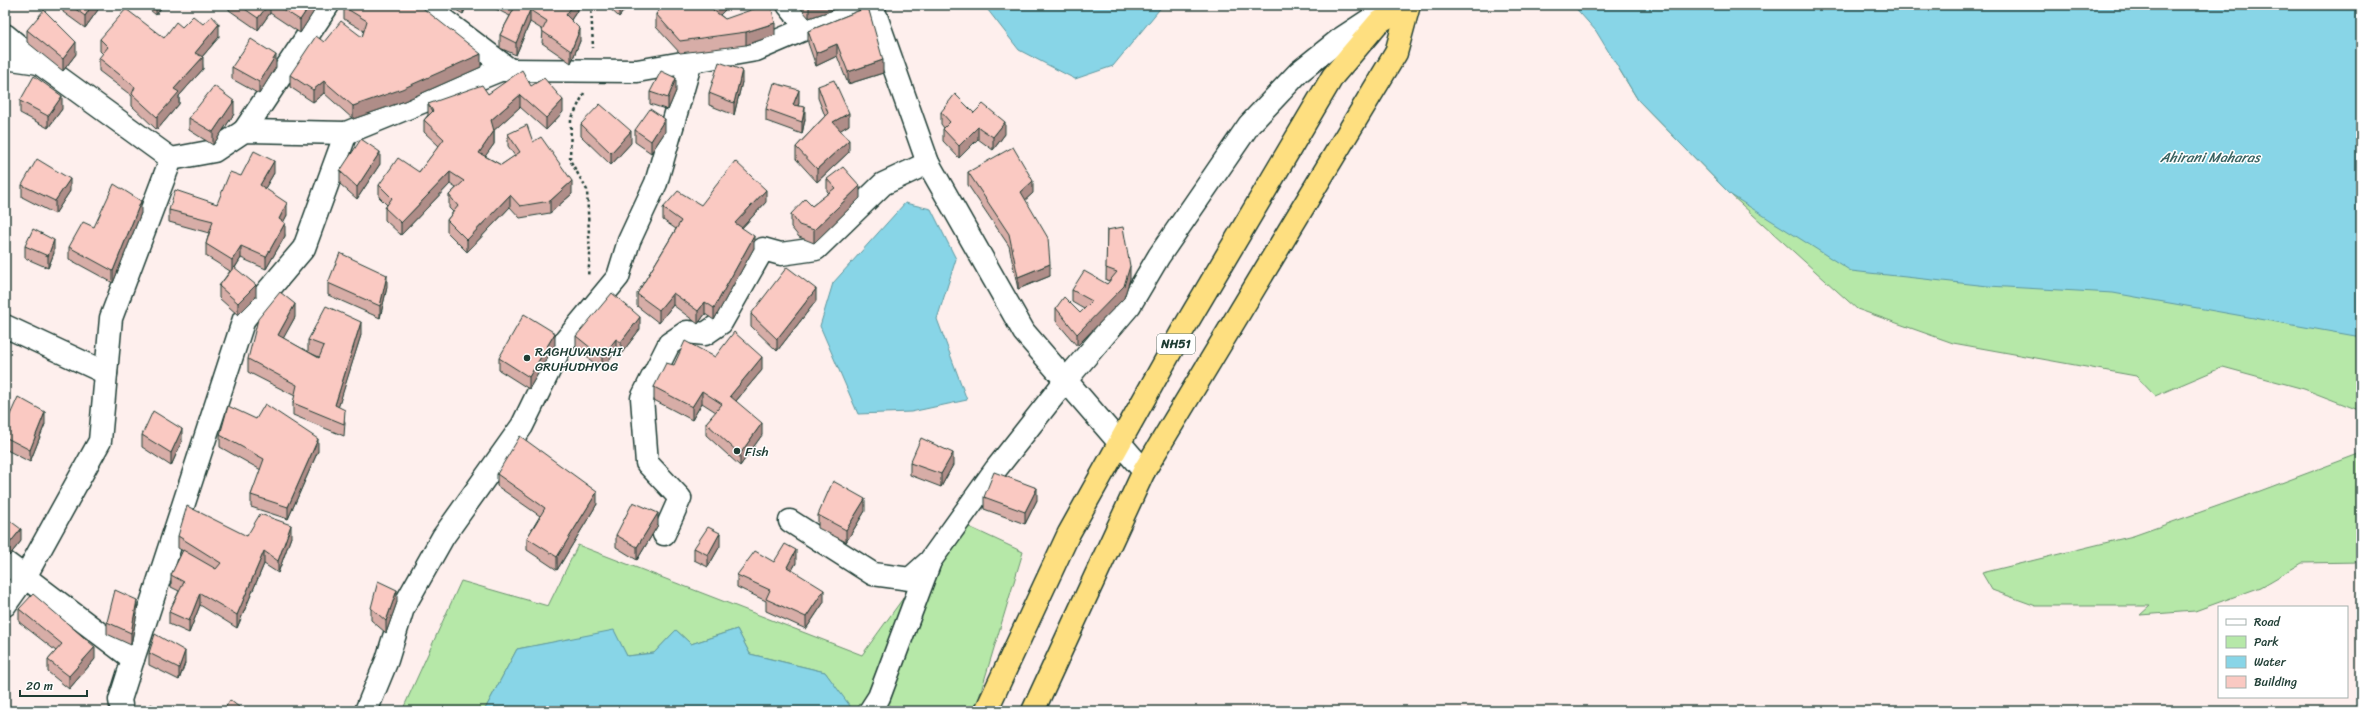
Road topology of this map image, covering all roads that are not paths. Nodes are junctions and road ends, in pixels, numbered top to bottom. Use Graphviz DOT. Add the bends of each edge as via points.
graph roads {
  1 [pos="328,5"];
  2 [pos="424,5"];
  3 [pos="788,5"];
  4 [pos="861,5"];
  5 [pos="872,5"];
  6 [pos="1407,5"];
  7 [pos="807,28"];
  8 [pos="5,35"];
  9 [pos="5,58"];
  10 [pos="691,61"];
  11 [pos="40,63"];
  12 [pos="510,70"];
  13 [pos="244,131"];
  14 [pos="346,132"];
  15 [pos="171,159"];
  16 [pos="928,163"];
  17 [pos="5,326"];
  18 [pos="106,373"];
  19 [pos="1066,380"];
  20 [pos="1120,442"];
  21 [pos="1144,471"];
  22 [pos="790,521"];
  23 [pos="664,534"];
  24 [pos="5,562"];
  25 [pos="930,562"];
  26 [pos="26,577"];
  27 [pos="5,604"];
  28 [pos="133,660"];
  29 [pos="122,711"];
  30 [pos="366,711"];
  31 [pos="870,711"];
  32 [pos="986,711"];
  33 [pos="1033,711"];
  1 -- 13 [label="street"];
  2 -- 12 [label="street"];
  3 -- 7 [label="street"];
  4 -- 7 [label="street"];
  5 -- 16 [label="street"];
  6 -- 19 [label="street" via="1377,15 1339,40 1299,72 1249,125 1159,256 1130,305"];
  6 -- 20 [label="highway, NH51" via="1378,23 1333,76 1181,333"];
  6 -- 21 [label="highway, NH51" via="1396,53"];
  7 -- 10 [label="street" via="756,50"];
  8 -- 11 [label="street"];
  9 -- 11 [label="street"];
  10 -- 12 [label="street" via="637,71"];
  10 -- 30 [label="street" via="656,183 629,241 618,277 561,346 522,426 443,537 403,608 387,660"];
  11 -- 15 [label="street"];
  12 -- 14 [label="street" via="500,70"];
  13 -- 14 [label="street"];
  13 -- 15 [label="street" via="214,151"];
  14 -- 28 [label="street" via="304,248 244,319"];
  15 -- 18 [label="street" via="111,318"];
  16 -- 19 [label="street" via="1024,332"];
  16 -- 23 [label="street" via="883,184 816,249 781,254 763,248 721,323 704,334 687,332 669,344 642,398 646,463 680,498"];
  17 -- 18 [label="street"];
  18 -- 26 [label="street" via="100,441"];
  19 -- 20 [label="street"];
  19 -- 25 [label="street" via="996,469"];
  20 -- 21 [label="street"];
  20 -- 32 [label="highway, NH51" via="1068,533"];
  21 -- 33 [label="highway, NH51"];
  22 -- 25 [label="street" via="873,574 910,579"];
  24 -- 26 [label="street"];
  25 -- 31 [label="street" via="880,697"];
  26 -- 27 [label="street"];
  26 -- 28 [label="street"];
  28 -- 29 [label="street" via="120,700"];
}
